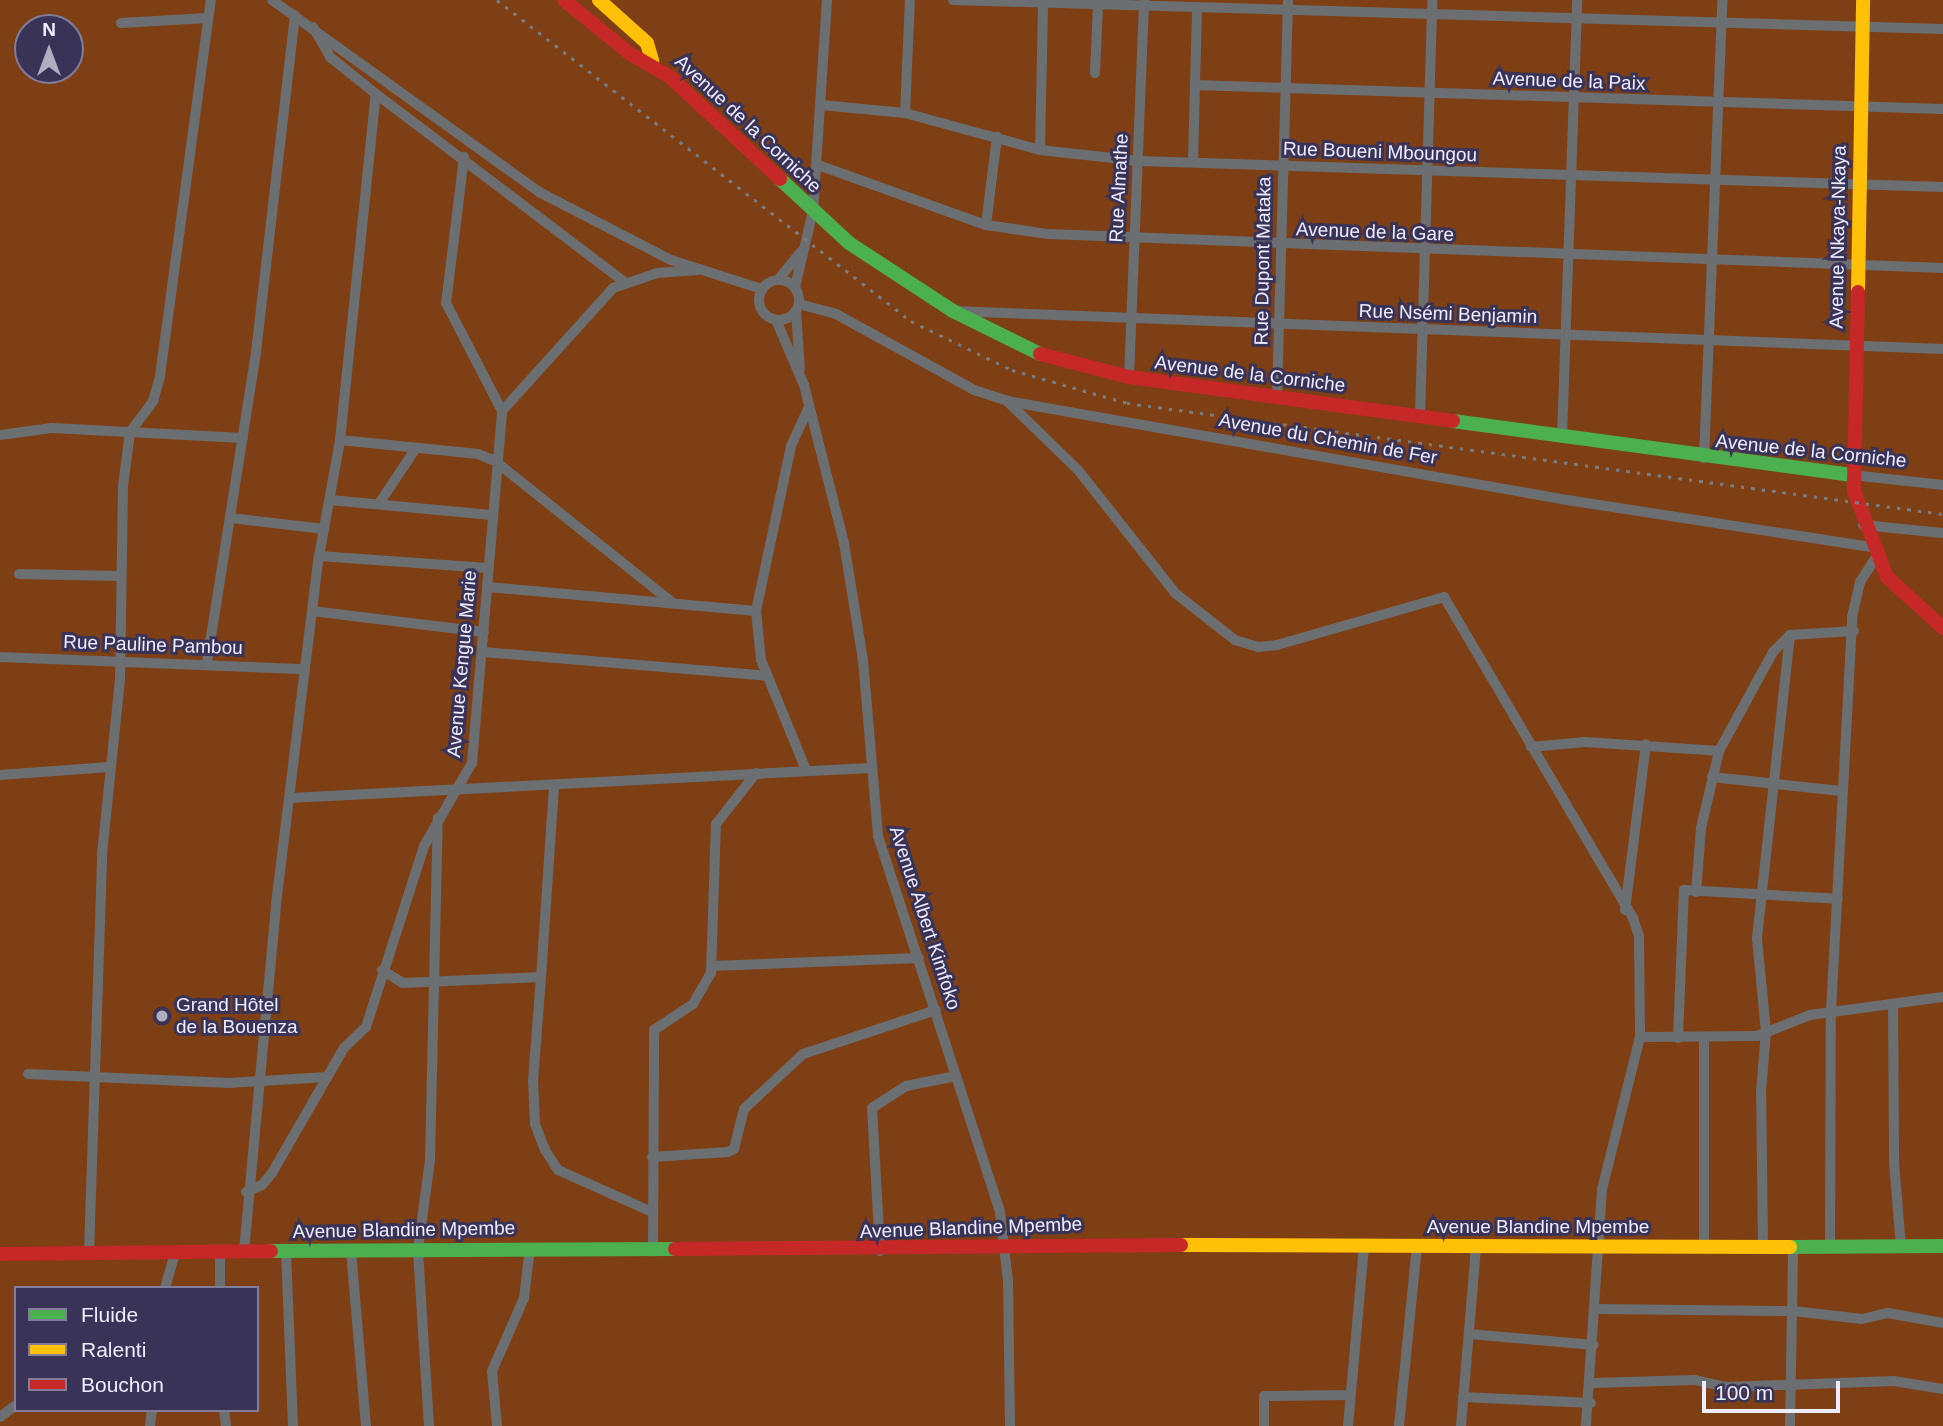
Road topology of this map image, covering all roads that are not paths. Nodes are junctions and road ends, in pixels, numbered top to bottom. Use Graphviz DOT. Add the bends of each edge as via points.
graph roads {
  1 [pos="211,0"];
  2 [pos="272,0"];
  3 [pos="565,0"];
  4 [pos="599,0"];
  5 [pos="827,0"];
  6 [pos="911,0"];
  7 [pos="953,0"];
  8 [pos="1432,0"];
  9 [pos="1577,0"];
  10 [pos="1722,0"];
  11 [pos="1863,0"];
  12 [pos="999,1"];
  13 [pos="1043,3"];
  14 [pos="1144,3"];
  15 [pos="1098,5"];
  16 [pos="1288,5"];
  17 [pos="1196,8"];
  18 [pos="1432,14"];
  19 [pos="295,15"];
  20 [pos="1577,17"];
  21 [pos="208,18"];
  22 [pos="1722,22"];
  23 [pos="121,23"];
  24 [pos="1863,26"];
  25 [pos="313,27"];
  26 [pos="1943,29"];
  27 [pos="652,61"];
  28 [pos="1095,73"];
  29 [pos="1195,85"];
  30 [pos="1288,86"];
  31 [pos="1430,93"];
  32 [pos="376,94"];
  33 [pos="1570,98"];
  34 [pos="1720,104"];
  35 [pos="821,105"];
  36 [pos="1861,106"];
  37 [pos="1943,109"];
  38 [pos="905,113"];
  39 [pos="998,137"];
  40 [pos="1040,150"];
  41 [pos="464,158"];
  42 [pos="1139,160"];
  43 [pos="1193,162"];
  44 [pos="818,165"];
  45 [pos="1283,166"];
  46 [pos="1428,172"];
  47 [pos="1569,175"];
  48 [pos="1715,180"];
  49 [pos="1859,185"];
  50 [pos="1943,187"];
  51 [pos="813,211"];
  52 [pos="986,225"];
  53 [pos="1133,241"];
  54 [pos="1282,246"];
  55 [pos="804,249"];
  56 [pos="1425,251"];
  57 [pos="1567,257"];
  58 [pos="1712,261"];
  59 [pos="1857,264"];
  60 [pos="1943,268"];
  61 [pos="698,270"];
  62 [pos="778,279"];
  63 [pos="625,282"];
  64 [pos="795,287"];
  65 [pos="762,289"];
  66 [pos="797,308"];
  67 [pos="953,311"];
  68 [pos="1131,318"];
  69 [pos="776,320"];
  70 [pos="1279,324"];
  71 [pos="1421,332"];
  72 [pos="1565,335"];
  73 [pos="1709,340"];
  74 [pos="1855,345"];
  75 [pos="1943,349"];
  76 [pos="801,377"];
  77 [pos="1129,377"];
  78 [pos="1277,396"];
  79 [pos="1007,401"];
  80 [pos="809,407"];
  81 [pos="502,411"];
  82 [pos="1420,416"];
  83 [pos="130,432"];
  84 [pos="0,435"];
  85 [pos="1562,436"];
  86 [pos="243,438"];
  87 [pos="340,440"];
  88 [pos="416,448"];
  89 [pos="1704,458"];
  90 [pos="495,461"];
  91 [pos="1852,475"];
  92 [pos="1943,485"];
  93 [pos="330,500"];
  94 [pos="380,502"];
  95 [pos="491,514"];
  96 [pos="231,518"];
  97 [pos="1863,525"];
  98 [pos="324,529"];
  99 [pos="1943,533"];
  100 [pos="1874,552"];
  101 [pos="318,556"];
  102 [pos="488,568"];
  103 [pos="19,574"];
  104 [pos="119,576"];
  105 [pos="488,587"];
  106 [pos="673,603"];
  107 [pos="312,611"];
  108 [pos="757,611"];
  109 [pos="1943,628"];
  110 [pos="1854,631"];
  111 [pos="484,632"];
  112 [pos="1790,635"];
  113 [pos="483,652"];
  114 [pos="0,657"];
  115 [pos="120,663"];
  116 [pos="207,663"];
  117 [pos="305,669"];
  118 [pos="767,676"];
  119 [pos="1646,744"];
  120 [pos="1531,747"];
  121 [pos="1719,751"];
  122 [pos="110,767"];
  123 [pos="870,768"];
  124 [pos="806,770"];
  125 [pos="757,773"];
  126 [pos="0,775"];
  127 [pos="12,775"];
  128 [pos="1712,777"];
  129 [pos="0,782"];
  130 [pos="1770,783"];
  131 [pos="554,785"];
  132 [pos="454,787"];
  133 [pos="1841,790"];
  134 [pos="290,798"];
  135 [pos="438,817"];
  136 [pos="1696,892"];
  137 [pos="1761,897"];
  138 [pos="1838,899"];
  139 [pos="1625,909"];
  140 [pos="919,958"];
  141 [pos="712,966"];
  142 [pos="383,970"];
  143 [pos="541,977"];
  144 [pos="434,979"];
  145 [pos="1943,997"];
  146 [pos="1893,1004"];
  147 [pos="936,1010"];
  148 [pos="1831,1011"];
  149 [pos="1766,1032"];
  150 [pos="1640,1037"];
  151 [pos="1678,1038"];
  152 [pos="1704,1038"];
  153 [pos="27,1074"];
  154 [pos="956,1076"];
  155 [pos="327,1077"];
  156 [pos="98,1078"];
  157 [pos="258,1081"];
  158 [pos="652,1157"];
  159 [pos="246,1192"];
  160 [pos="653,1212"];
  161 [pos="1364,1245"];
  162 [pos="1943,1245"];
  163 [pos="1006,1246"];
  164 [pos="1417,1246"];
  165 [pos="1476,1246"];
  166 [pos="1704,1247"];
  167 [pos="1763,1247"];
  168 [pos="1830,1247"];
  169 [pos="1901,1247"];
  170 [pos="530,1248"];
  171 [pos="1601,1248"];
  172 [pos="1793,1248"];
  173 [pos="418,1249"];
  174 [pos="653,1250"];
  175 [pos="220,1251"];
  176 [pos="244,1251"];
  177 [pos="351,1251"];
  178 [pos="880,1251"];
  179 [pos="286,1252"];
  180 [pos="89,1253"];
  181 [pos="175,1253"];
  182 [pos="0,1254"];
  183 [pos="165,1286"];
  184 [pos="220,1286"];
  185 [pos="1597,1309"];
  186 [pos="1794,1311"];
  187 [pos="1943,1323"];
  188 [pos="1469,1334"];
  189 [pos="1594,1345"];
  190 [pos="1593,1383"];
  191 [pos="1790,1386"];
  192 [pos="1943,1389"];
  193 [pos="1350,1395"];
  194 [pos="1464,1397"];
  195 [pos="1591,1403"];
  196 [pos="293,1426"];
  197 [pos="366,1426"];
  198 [pos="429,1426"];
  199 [pos="497,1426"];
  200 [pos="1010,1426"];
  201 [pos="1264,1426"];
  202 [pos="1348,1426"];
  203 [pos="1399,1426"];
  204 [pos="1461,1426"];
  205 [pos="1586,1426"];
  206 [pos="1790,1426"];
  1 -- 21 [label="street"];
  2 -- 19 [label="street"];
  3 -- 27 [label="street, Avenue de la Corniche" via="629,53"];
  4 -- 27 [label="street, Avenue de la Corniche" via="646,43"];
  5 -- 35 [label="street"];
  6 -- 38 [label="street"];
  7 -- 12 [label="street"];
  8 -- 18 [label="street"];
  9 -- 20 [label="street"];
  10 -- 22 [label="street"];
  11 -- 24 [label="street, Avenue Nkaya-Nkaya"];
  12 -- 13 [label="street"];
  13 -- 15 [label="street"];
  13 -- 40 [label="street"];
  14 -- 15 [label="street"];
  14 -- 17 [label="street"];
  14 -- 42 [label="street, Rue Almathe"];
  15 -- 28 [label="street"];
  16 -- 17 [label="street"];
  16 -- 18 [label="street"];
  16 -- 30 [label="street, Rue Dupont Mataka"];
  17 -- 29 [label="street"];
  18 -- 20 [label="street"];
  18 -- 31 [label="street"];
  19 -- 25 [label="street"];
  19 -- 86 [label="street"];
  20 -- 22 [label="street"];
  20 -- 33 [label="street"];
  21 -- 23 [label="street"];
  21 -- 83 [label="street" via="160,376 153,401"];
  22 -- 24 [label="street"];
  22 -- 34 [label="street"];
  24 -- 26 [label="street"];
  24 -- 36 [label="street, Avenue Nkaya-Nkaya"];
  25 -- 32 [label="street" via="330,57"];
  25 -- 61 [label="street" via="530,186 618,236"];
  27 -- 51 [label="street, Avenue de la Corniche"];
  29 -- 30 [label="street, Avenue de la Paix"];
  29 -- 43 [label="street"];
  30 -- 31 [label="street, Avenue de la Paix"];
  30 -- 45 [label="street, Rue Dupont Mataka"];
  31 -- 33 [label="street, Avenue de la Paix"];
  31 -- 46 [label="street"];
  32 -- 41 [label="street"];
  32 -- 87 [label="street"];
  33 -- 34 [label="street, Avenue de la Paix"];
  33 -- 47 [label="street"];
  34 -- 36 [label="street, Avenue de la Paix"];
  34 -- 48 [label="street"];
  35 -- 38 [label="street, Rue Boueni Mboungou"];
  35 -- 44 [label="street"];
  36 -- 37 [label="street, Avenue de la Paix"];
  36 -- 49 [label="street, Avenue Nkaya-Nkaya"];
  38 -- 39 [label="street, Rue Boueni Mboungou"];
  39 -- 40 [label="street, Rue Boueni Mboungou"];
  39 -- 52 [label="street"];
  40 -- 42 [label="street, Rue Boueni Mboungou"];
  41 -- 63 [label="street"];
  41 -- 81 [label="street" via="446,303"];
  42 -- 43 [label="street, Rue Boueni Mboungou"];
  42 -- 53 [label="street, Rue Almathe"];
  43 -- 45 [label="street, Rue Boueni Mboungou"];
  44 -- 51 [label="street"];
  44 -- 52 [label="street, Avenue de la Gare"];
  45 -- 46 [label="street, Rue Boueni Mboungou"];
  45 -- 54 [label="street, Rue Dupont Mataka"];
  46 -- 47 [label="street, Rue Boueni Mboungou"];
  46 -- 56 [label="street"];
  47 -- 48 [label="street, Rue Boueni Mboungou"];
  47 -- 57 [label="street"];
  48 -- 49 [label="street, Rue Boueni Mboungou"];
  48 -- 58 [label="street"];
  49 -- 50 [label="street, Rue Boueni Mboungou"];
  49 -- 59 [label="street, Avenue Nkaya-Nkaya"];
  51 -- 55 [label="street"];
  51 -- 67 [label="street, Avenue de la Corniche" via="849,243"];
  52 -- 53 [label="street, Avenue de la Gare"];
  53 -- 54 [label="street, Avenue de la Gare"];
  53 -- 68 [label="street, Rue Almathe"];
  54 -- 56 [label="street, Avenue de la Gare"];
  54 -- 70 [label="street, Rue Dupont Mataka"];
  55 -- 62 [label="street"];
  55 -- 64 [label="street"];
  56 -- 57 [label="street, Avenue de la Gare"];
  56 -- 71 [label="street"];
  57 -- 58 [label="street, Avenue de la Gare"];
  57 -- 72 [label="street"];
  58 -- 59 [label="street, Avenue de la Gare"];
  58 -- 73 [label="street"];
  59 -- 60 [label="street, Avenue de la Gare"];
  59 -- 74 [label="street, Avenue Nkaya-Nkaya"];
  61 -- 63 [label="street"];
  61 -- 65 [label="street"];
  62 -- 64 [label="street"];
  62 -- 65 [label="street"];
  63 -- 81 [label="street" via="600,298"];
  64 -- 66 [label="street"];
  65 -- 69 [label="street" via="760,306"];
  66 -- 69 [label="street"];
  66 -- 76 [label="street, Avenue Albert Kimfoko"];
  66 -- 79 [label="street, Avenue du Chemin de Fer" via="836,314 974,390"];
  67 -- 68 [label="street, Rue Nsémi Benjamin"];
  67 -- 77 [label="street, Avenue de la Corniche" via="1033,352"];
  68 -- 70 [label="street, Rue Nsémi Benjamin"];
  68 -- 77 [label="street, Rue Almathe"];
  69 -- 76 [label="street, Avenue Albert Kimfoko"];
  70 -- 71 [label="street, Rue Nsémi Benjamin"];
  70 -- 78 [label="street, Rue Dupont Mataka"];
  71 -- 72 [label="street, Rue Nsémi Benjamin"];
  71 -- 82 [label="street"];
  72 -- 73 [label="street, Rue Nsémi Benjamin"];
  72 -- 85 [label="street"];
  73 -- 74 [label="street, Rue Nsémi Benjamin"];
  73 -- 89 [label="street"];
  74 -- 75 [label="street, Rue Nsémi Benjamin"];
  74 -- 91 [label="street, Avenue Nkaya-Nkaya"];
  76 -- 80 [label="street, Avenue Albert Kimfoko"];
  77 -- 78 [label="street, Avenue de la Corniche"];
  78 -- 82 [label="street, Avenue de la Corniche"];
  79 -- 100 [label="street, Avenue du Chemin de Fer"];
  79 -- 120 [label="street" via="1078,470 1175,593 1235,639 1258,647 1278,646 1444,597"];
  80 -- 108 [label="street" via="791,446"];
  80 -- 123 [label="street, Avenue Albert Kimfoko" via="845,543 863,660"];
  81 -- 90 [label="street, Avenue Kengue Marie"];
  82 -- 85 [label="street, Avenue de la Corniche"];
  83 -- 84 [label="street" via="43,428"];
  83 -- 86 [label="street"];
  83 -- 104 [label="street"];
  85 -- 89 [label="street, Avenue de la Corniche"];
  86 -- 96 [label="street"];
  87 -- 88 [label="street"];
  87 -- 93 [label="street"];
  88 -- 90 [label="street"];
  88 -- 94 [label="street"];
  89 -- 91 [label="street, Avenue de la Corniche"];
  90 -- 95 [label="street, Avenue Kengue Marie"];
  90 -- 106 [label="street"];
  91 -- 92 [label="street, Avenue de la Corniche"];
  91 -- 97 [label="street, Avenue Nkaya-Nkaya"];
  93 -- 94 [label="street"];
  93 -- 98 [label="street"];
  94 -- 95 [label="street"];
  95 -- 102 [label="street, Avenue Kengue Marie"];
  96 -- 98 [label="street"];
  96 -- 116 [label="street" via="212,605"];
  97 -- 99 [label="street"];
  97 -- 100 [label="street, Avenue Nkaya-Nkaya"];
  98 -- 101 [label="street"];
  100 -- 109 [label="street, Avenue Nkaya-Nkaya" via="1895,587"];
  100 -- 110 [label="street" via="1854,598"];
  101 -- 102 [label="street"];
  101 -- 107 [label="street"];
  102 -- 105 [label="street, Avenue Kengue Marie"];
  103 -- 104 [label="street"];
  104 -- 115 [label="street"];
  105 -- 106 [label="street"];
  105 -- 111 [label="street, Avenue Kengue Marie"];
  106 -- 108 [label="street"];
  107 -- 111 [label="street"];
  107 -- 117 [label="street"];
  108 -- 118 [label="street"];
  110 -- 112 [label="street"];
  110 -- 133 [label="street"];
  111 -- 113 [label="street, Avenue Kengue Marie"];
  112 -- 121 [label="street" via="1773,652"];
  112 -- 130 [label="street"];
  113 -- 118 [label="street"];
  113 -- 132 [label="street, Avenue Kengue Marie" via="475,752 468,775"];
  114 -- 115 [label="street, Rue Pauline Pambou"];
  115 -- 116 [label="street, Rue Pauline Pambou"];
  115 -- 122 [label="street"];
  116 -- 117 [label="street, Rue Pauline Pambou"];
  117 -- 134 [label="street"];
  118 -- 124 [label="street"];
  119 -- 120 [label="street"];
  119 -- 121 [label="street"];
  119 -- 139 [label="street"];
  120 -- 139 [label="street"];
  121 -- 128 [label="street"];
  122 -- 127 [label="street"];
  122 -- 156 [label="street" via="99,915"];
  123 -- 124 [label="street"];
  123 -- 140 [label="street, Avenue Albert Kimfoko" via="878,836"];
  124 -- 125 [label="street"];
  125 -- 131 [label="street"];
  125 -- 141 [label="street" via="716,824"];
  126 -- 127 [label="street"];
  127 -- 129 [label="street"];
  128 -- 130 [label="street"];
  128 -- 136 [label="street"];
  130 -- 133 [label="street"];
  130 -- 137 [label="street"];
  131 -- 132 [label="street"];
  131 -- 143 [label="street"];
  132 -- 134 [label="street" via="364,798"];
  132 -- 135 [label="street, Avenue Kengue Marie"];
  133 -- 138 [label="street"];
  134 -- 157 [label="street"];
  135 -- 142 [label="street, Avenue Kengue Marie"];
  135 -- 144 [label="street"];
  136 -- 137 [label="street"];
  136 -- 151 [label="street" via="1684,890 1682,902"];
  137 -- 138 [label="street"];
  137 -- 149 [label="street" via="1757,937"];
  138 -- 148 [label="street"];
  139 -- 150 [label="street" via="1639,936"];
  140 -- 141 [label="street"];
  140 -- 147 [label="street, Avenue Albert Kimfoko"];
  141 -- 158 [label="street" via="693,1004 654,1030"];
  142 -- 144 [label="street" via="403,983"];
  142 -- 155 [label="street, Avenue Kengue Marie" via="366,1027"];
  143 -- 144 [label="street"];
  143 -- 160 [label="street" via="533,1090 545,1150 558,1170"];
  144 -- 173 [label="street" via="430,1160"];
  145 -- 146 [label="street"];
  146 -- 148 [label="street"];
  146 -- 169 [label="street" via="1894,1162"];
  147 -- 154 [label="street, Avenue Albert Kimfoko"];
  147 -- 158 [label="street" via="803,1054 744,1110 734,1149"];
  148 -- 149 [label="street"];
  148 -- 168 [label="street"];
  149 -- 152 [label="street"];
  149 -- 167 [label="street" via="1761,1091"];
  150 -- 151 [label="street"];
  150 -- 171 [label="street" via="1603,1184"];
  151 -- 152 [label="street"];
  152 -- 166 [label="street"];
  153 -- 156 [label="street"];
  154 -- 163 [label="street, Avenue Albert Kimfoko" via="985,1154"];
  154 -- 178 [label="street" via="906,1086 872,1108"];
  155 -- 157 [label="street"];
  155 -- 159 [label="street, Avenue Kengue Marie" via="272,1173 262,1185"];
  156 -- 157 [label="street"];
  156 -- 180 [label="street"];
  157 -- 159 [label="street"];
  158 -- 160 [label="street"];
  159 -- 176 [label="street"];
  160 -- 174 [label="street"];
  161 -- 163 [label="street, Avenue Blandine Mpembe"];
  161 -- 164 [label="street, Avenue Blandine Mpembe"];
  161 -- 193 [label="street"];
  162 -- 169 [label="street, Avenue Blandine Mpembe"];
  163 -- 178 [label="street, Avenue Blandine Mpembe"];
  163 -- 200 [label="street, Avenue Albert Kimfoko"];
  164 -- 165 [label="street, Avenue Blandine Mpembe"];
  164 -- 203 [label="street"];
  165 -- 171 [label="street, Avenue Blandine Mpembe"];
  165 -- 188 [label="street"];
  166 -- 167 [label="street, Avenue Blandine Mpembe"];
  166 -- 171 [label="street, Avenue Blandine Mpembe"];
  167 -- 172 [label="street, Avenue Blandine Mpembe"];
  168 -- 169 [label="street, Avenue Blandine Mpembe"];
  168 -- 172 [label="street, Avenue Blandine Mpembe"];
  170 -- 173 [label="street, Avenue Blandine Mpembe"];
  170 -- 174 [label="street, Avenue Blandine Mpembe"];
  170 -- 199 [label="street" via="524,1298 492,1371"];
  171 -- 185 [label="street"];
  172 -- 186 [label="street"];
  173 -- 177 [label="street, Avenue Blandine Mpembe"];
  173 -- 198 [label="street"];
  174 -- 178 [label="street, Avenue Blandine Mpembe"];
  175 -- 176 [label="street, Avenue Blandine Mpembe"];
  175 -- 181 [label="street, Avenue Blandine Mpembe"];
  175 -- 184 [label="street"];
  176 -- 179 [label="street, Avenue Blandine Mpembe"];
  177 -- 179 [label="street, Avenue Blandine Mpembe"];
  177 -- 197 [label="street"];
  179 -- 196 [label="street"];
  180 -- 181 [label="street, Avenue Blandine Mpembe"];
  180 -- 182 [label="street, Avenue Blandine Mpembe"];
  181 -- 183 [label="street"];
  185 -- 186 [label="street"];
  185 -- 189 [label="street"];
  186 -- 187 [label="street" via="1862,1319 1888,1313"];
  186 -- 191 [label="street"];
  188 -- 189 [label="street"];
  188 -- 194 [label="street"];
  189 -- 190 [label="street"];
  190 -- 191 [label="street" via="1695,1380 1725,1387"];
  190 -- 195 [label="street"];
  191 -- 192 [label="street" via="1895,1381"];
  191 -- 206 [label="street"];
  193 -- 201 [label="street" via="1264,1396"];
  193 -- 202 [label="street"];
  194 -- 195 [label="street"];
  194 -- 204 [label="street"];
  195 -- 205 [label="street"];
}
